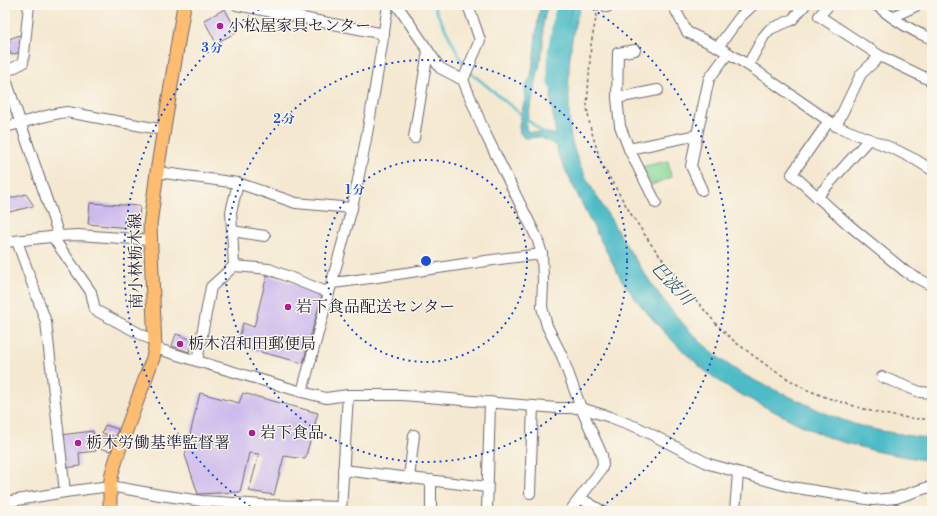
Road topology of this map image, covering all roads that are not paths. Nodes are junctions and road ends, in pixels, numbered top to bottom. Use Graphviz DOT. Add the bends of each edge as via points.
graph roads {
  1 [pos="29,5"];
  2 [pos="184,5"];
  3 [pos="237,5"];
  4 [pos="388,5"];
  5 [pos="396,5"];
  6 [pos="468,5"];
  7 [pos="672,5"];
  8 [pos="753,5"];
  9 [pos="805,5"];
  10 [pos="829,5"];
  11 [pos="876,5"];
  12 [pos="918,5"];
  13 [pos="289,10"];
  14 [pos="892,17"];
  15 [pos="384,34"];
  16 [pos="932,39"];
  17 [pos="718,47"];
  18 [pos="635,50"];
  19 [pos="428,51"];
  20 [pos="728,53"];
  21 [pos="880,56"];
  22 [pos="748,65"];
  23 [pos="5,72"];
  24 [pos="5,77"];
  25 [pos="463,80"];
  26 [pos="932,81"];
  27 [pos="658,90"];
  28 [pos="617,98"];
  29 [pos="833,123"];
  30 [pos="20,124"];
  31 [pos="5,127"];
  32 [pos="164,130"];
  33 [pos="697,135"];
  34 [pos="414,138"];
  35 [pos="869,139"];
  36 [pos="629,149"];
  37 [pos="932,170"];
  38 [pos="158,172"];
  39 [pos="238,183"];
  40 [pos="702,190"];
  41 [pos="817,197"];
  42 [pos="656,203"];
  43 [pos="352,208"];
  44 [pos="232,232"];
  45 [pos="59,236"];
  46 [pos="265,236"];
  47 [pos="17,240"];
  48 [pos="150,240"];
  49 [pos="5,242"];
  50 [pos="542,254"];
  51 [pos="234,266"];
  52 [pos="932,286"];
  53 [pos="330,288"];
  54 [pos="155,342"];
  55 [pos="196,361"];
  56 [pos="882,377"];
  57 [pos="302,392"];
  58 [pos="932,394"];
  59 [pos="348,395"];
  60 [pos="490,402"];
  61 [pos="532,406"];
  62 [pos="581,408"];
  63 [pos="414,435"];
  64 [pos="343,470"];
  65 [pos="738,473"];
  66 [pos="409,478"];
  67 [pos="431,480"];
  68 [pos="110,486"];
  69 [pos="932,487"];
  70 [pos="488,488"];
  71 [pos="65,492"];
  72 [pos="530,493"];
  73 [pos="580,498"];
  74 [pos="5,502"];
  75 [pos="341,509"];
  76 [pos="110,511"];
  77 [pos="431,511"];
  78 [pos="487,511"];
  79 [pos="570,511"];
  80 [pos="602,511"];
  81 [pos="735,511"];
  1 -- 23 [label="street" via="23,63"];
  2 -- 32 [label="main road, 南小林栃木線"];
  3 -- 13 [label="street"];
  4 -- 15 [label="street"];
  5 -- 19 [label="street"];
  6 -- 25 [label="street" via="480,40"];
  7 -- 17 [label="street" via="687,32"];
  8 -- 17 [label="street" via="740,17"];
  9 -- 22 [label="street" via="792,20 770,29"];
  10 -- 21 [label="street" via="820,16"];
  11 -- 14 [label="street"];
  12 -- 14 [label="street"];
  13 -- 15 [label="street"];
  14 -- 16 [label="street" via="920,35"];
  15 -- 43 [label="street"];
  17 -- 20 [label="street"];
  18 -- 28 [label="street" via="618,53"];
  19 -- 25 [label="street" via="440,68"];
  19 -- 34 [label="street"];
  20 -- 22 [label="street"];
  20 -- 33 [label="street" via="708,79"];
  21 -- 26 [label="street"];
  21 -- 29 [label="street" via="861,74"];
  22 -- 29 [label="street"];
  24 -- 30 [label="street"];
  25 -- 50 [label="street" via="484,131 537,238"];
  27 -- 28 [label="street"];
  28 -- 36 [label="street" via="620,126"];
  29 -- 35 [label="street"];
  29 -- 41 [label="street" via="792,174"];
  30 -- 31 [label="street"];
  30 -- 32 [label="street" via="67,112"];
  30 -- 45 [label="street"];
  32 -- 38 [label="main road, 南小林栃木線"];
  33 -- 36 [label="street"];
  33 -- 40 [label="street" via="691,166"];
  35 -- 37 [label="street" via="894,149"];
  35 -- 41 [label="street"];
  36 -- 42 [label="street"];
  38 -- 39 [label="street"];
  38 -- 48 [label="main road, 南小林栃木線"];
  39 -- 43 [label="street" via="296,203"];
  39 -- 44 [label="street" via="231,212"];
  41 -- 52 [label="street" via="906,272"];
  43 -- 53 [label="street"];
  44 -- 46 [label="street"];
  44 -- 51 [label="street"];
  45 -- 47 [label="street"];
  45 -- 48 [label="street"];
  45 -- 54 [label="street" via="54,239 91,292 95,310"];
  47 -- 49 [label="street"];
  47 -- 71 [label="street" via="46,322"];
  48 -- 54 [label="main road, 南小林栃木線"];
  50 -- 53 [label="street" via="360,280"];
  50 -- 62 [label="street" via="542,307 547,326 562,356"];
  51 -- 53 [label="street" via="269,269"];
  51 -- 55 [label="street" via="211,287"];
  53 -- 57 [label="street"];
  54 -- 55 [label="street"];
  54 -- 68 [label="main road, 南小林栃木線" via="153,358 116,460"];
  55 -- 57 [label="street"];
  56 -- 58 [label="street"];
  57 -- 59 [label="street" via="326,398"];
  59 -- 60 [label="street" via="403,395"];
  59 -- 64 [label="street"];
  60 -- 61 [label="street"];
  60 -- 70 [label="street"];
  61 -- 62 [label="street"];
  61 -- 72 [label="street"];
  62 -- 65 [label="street" via="639,428 709,464"];
  62 -- 73 [label="street" via="602,455 603,465"];
  63 -- 66 [label="street"];
  64 -- 66 [label="street"];
  64 -- 75 [label="street"];
  65 -- 69 [label="street" via="791,488 873,500 896,498"];
  65 -- 81 [label="street"];
  66 -- 67 [label="street"];
  67 -- 70 [label="street"];
  67 -- 77 [label="street"];
  68 -- 71 [label="street"];
  68 -- 75 [label="street" via="202,501"];
  68 -- 76 [label="main road, 南小林栃木線"];
  70 -- 78 [label="street"];
  71 -- 74 [label="street"];
  73 -- 79 [label="street"];
  73 -- 80 [label="street"];
}
